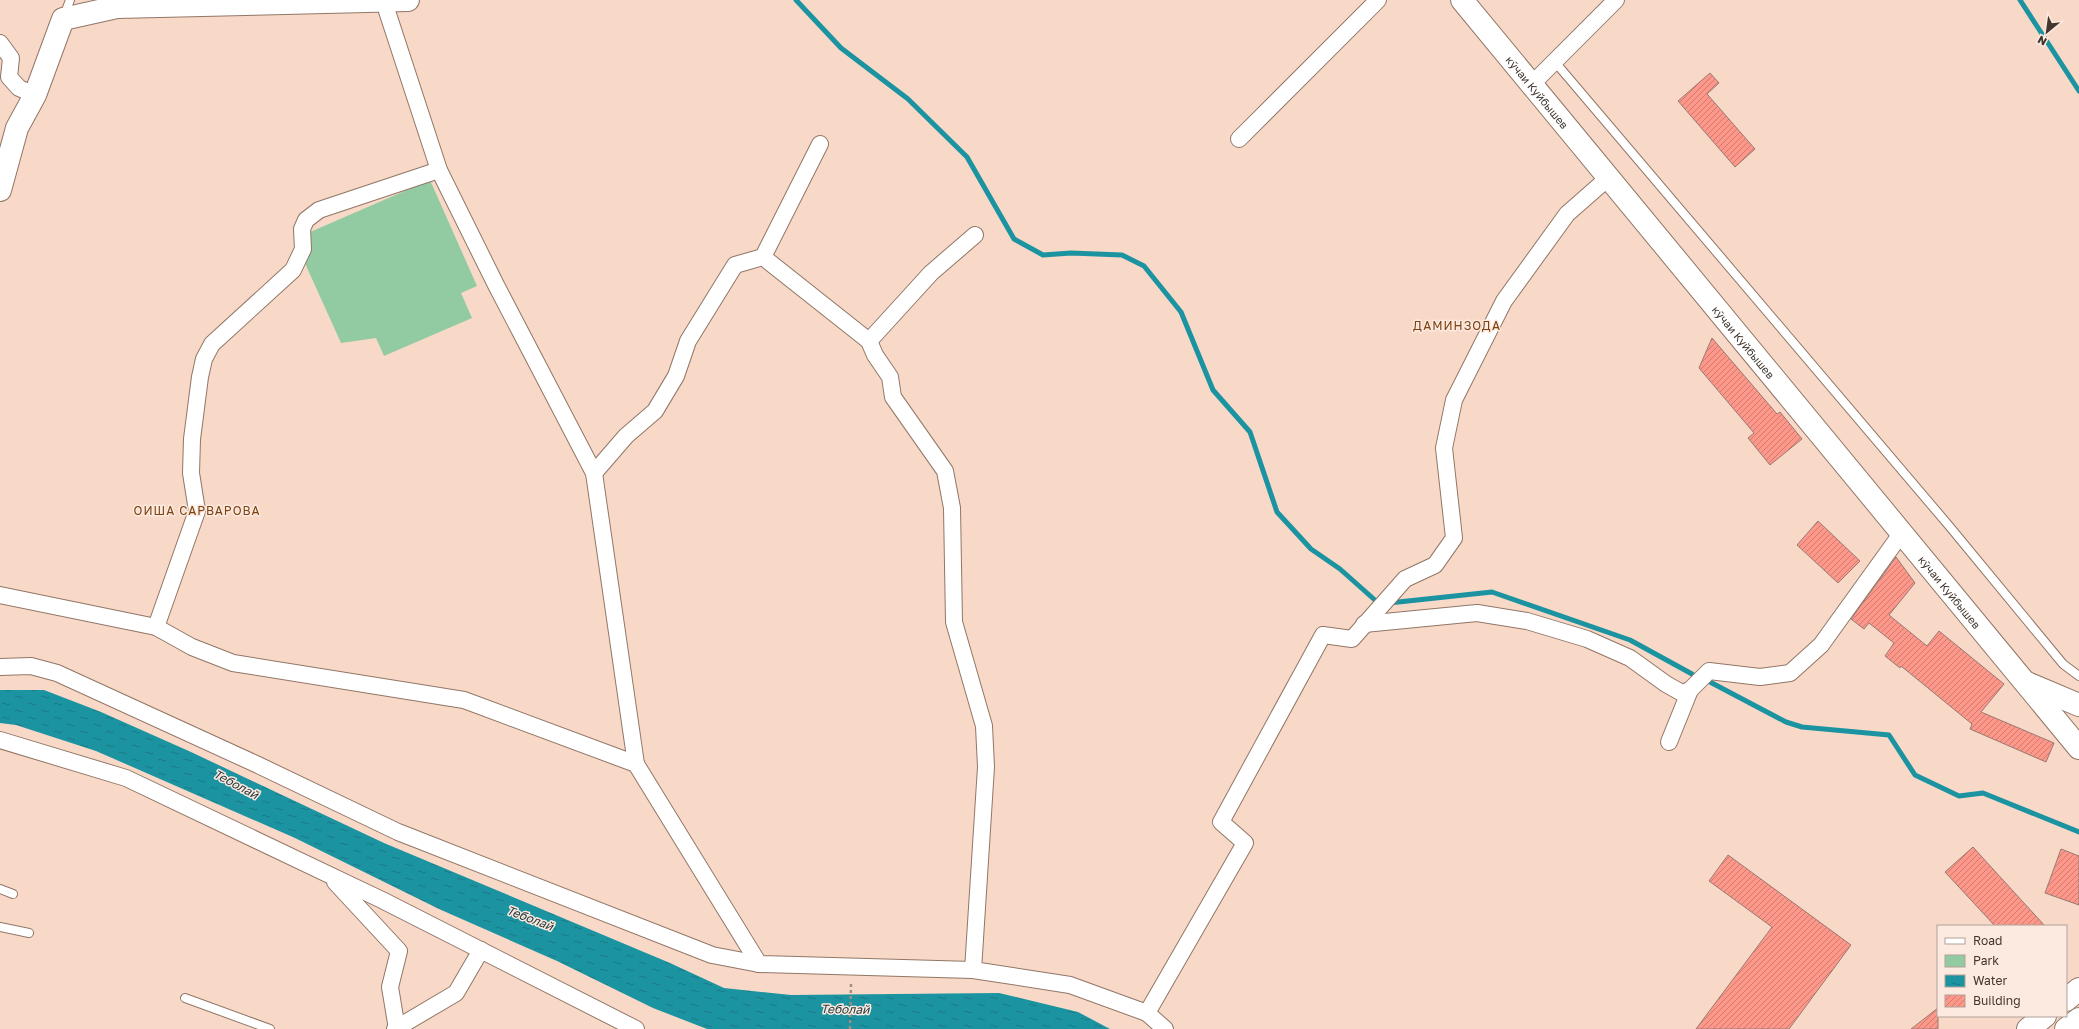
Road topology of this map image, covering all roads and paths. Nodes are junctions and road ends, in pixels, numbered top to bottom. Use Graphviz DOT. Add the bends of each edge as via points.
graph roads {
  1 [pos="408,0"];
  2 [pos="1378,0"];
  3 [pos="1462,0"];
  4 [pos="1616,0"];
  5 [pos="384,1"];
  6 [pos="67,9"];
  7 [pos="0,43"];
  8 [pos="1555,62"];
  9 [pos="1531,85"];
  10 [pos="35,96"];
  11 [pos="1239,139"];
  12 [pos="820,144"];
  13 [pos="439,170"];
  14 [pos="1608,178"];
  15 [pos="0,190"];
  16 [pos="975,235"];
  17 [pos="763,257"];
  18 [pos="869,341"];
  19 [pos="594,473"];
  20 [pos="1901,534"];
  21 [pos="0,595"];
  22 [pos="1364,624"];
  23 [pos="156,627"];
  24 [pos="0,667"];
  25 [pos="2079,676"];
  26 [pos="2026,683"];
  27 [pos="1690,690"];
  28 [pos="2079,704"];
  29 [pos="0,740"];
  30 [pos="1669,742"];
  31 [pos="2079,748"];
  32 [pos="636,764"];
  33 [pos="328,874"];
  34 [pos="0,889"];
  35 [pos="13,894"];
  36 [pos="0,927"];
  37 [pos="29,933"];
  38 [pos="481,950"];
  39 [pos="759,964"];
  40 [pos="973,970"];
  41 [pos="851,980"];
  42 [pos="2079,989"];
  43 [pos="185,998"];
  44 [pos="2067,999"];
  45 [pos="1147,1013"];
  46 [pos="2044,1017"];
  47 [pos="2079,1019"];
  48 [pos="396,1028"];
  49 [pos="270,1029"];
  50 [pos="636,1029"];
  51 [pos="850,1029"];
  52 [pos="1165,1029"];
  53 [pos="2028,1029"];
  54 [pos="2066,1029"];
  1 -- 5 [label="main road"];
  2 -- 11 [label="street"];
  3 -- 9 [label="main road, кӯчаи Куйбышев"];
  4 -- 8 [label="street"];
  5 -- 6 [label="main road"];
  5 -- 13 [label="street"];
  6 -- 10 [label="main road"];
  7 -- 10 [label="street" via="10,58 9,76 19,88"];
  8 -- 9 [label="street"];
  8 -- 25 [label="lane" via="1950,526 2063,664"];
  9 -- 14 [label="main road, кӯчаи Куйбышев"];
  10 -- 15 [label="main road" via="17,128"];
  12 -- 17 [label="street"];
  13 -- 19 [label="street"];
  13 -- 23 [label="street" via="319,210 306,220 302,229 304,249 293,270 212,344 204,360 200,377 192,438 192,473 197,511"];
  14 -- 20 [label="main road, кӯчаи Куйбышев"];
  14 -- 22 [label="street" via="1566,214 1504,301 1454,400 1444,448 1454,538 1435,565 1404,579"];
  16 -- 18 [label="street" via="931,272"];
  17 -- 18 [label="street"];
  17 -- 19 [label="street" via="735,265 688,341 676,376 655,411 626,436"];
  18 -- 40 [label="street" via="890,377 893,397 945,471 952,508 954,622 984,726 986,767"];
  19 -- 32 [label="street"];
  20 -- 26 [label="main road, кӯчаи Куйбышев"];
  20 -- 27 [label="street" via="1821,645 1790,673 1760,677 1709,671"];
  21 -- 23 [label="street"];
  22 -- 27 [label="street" via="1477,613 1527,621 1594,642 1630,658 1682,693"];
  22 -- 45 [label="street" via="1352,638 1323,635 1221,822 1244,843"];
  23 -- 32 [label="street" via="192,647 233,663 464,700"];
  24 -- 39 [label="street" via="31,666 57,673 398,832 712,956"];
  26 -- 28 [label="main road"];
  26 -- 31 [label="main road, кӯчаи Куйбышев"];
  27 -- 30 [label="street"];
  29 -- 33 [label="street" via="126,778"];
  32 -- 39 [label="street"];
  33 -- 38 [label="street"];
  33 -- 48 [label="street" via="399,951 390,987"];
  34 -- 35 [label="lane"];
  36 -- 37 [label="lane"];
  38 -- 48 [label="street" via="456,993"];
  38 -- 50 [label="street"];
  39 -- 40 [label="street"];
  40 -- 45 [label="street" via="1070,985"];
  41 -- 51 [label="path"];
  42 -- 44 [label="main road"];
  43 -- 49 [label="lane"];
  45 -- 52 [label="street"];
  46 -- 53 [label="main road"];
  47 -- 54 [label="main road"];
}
